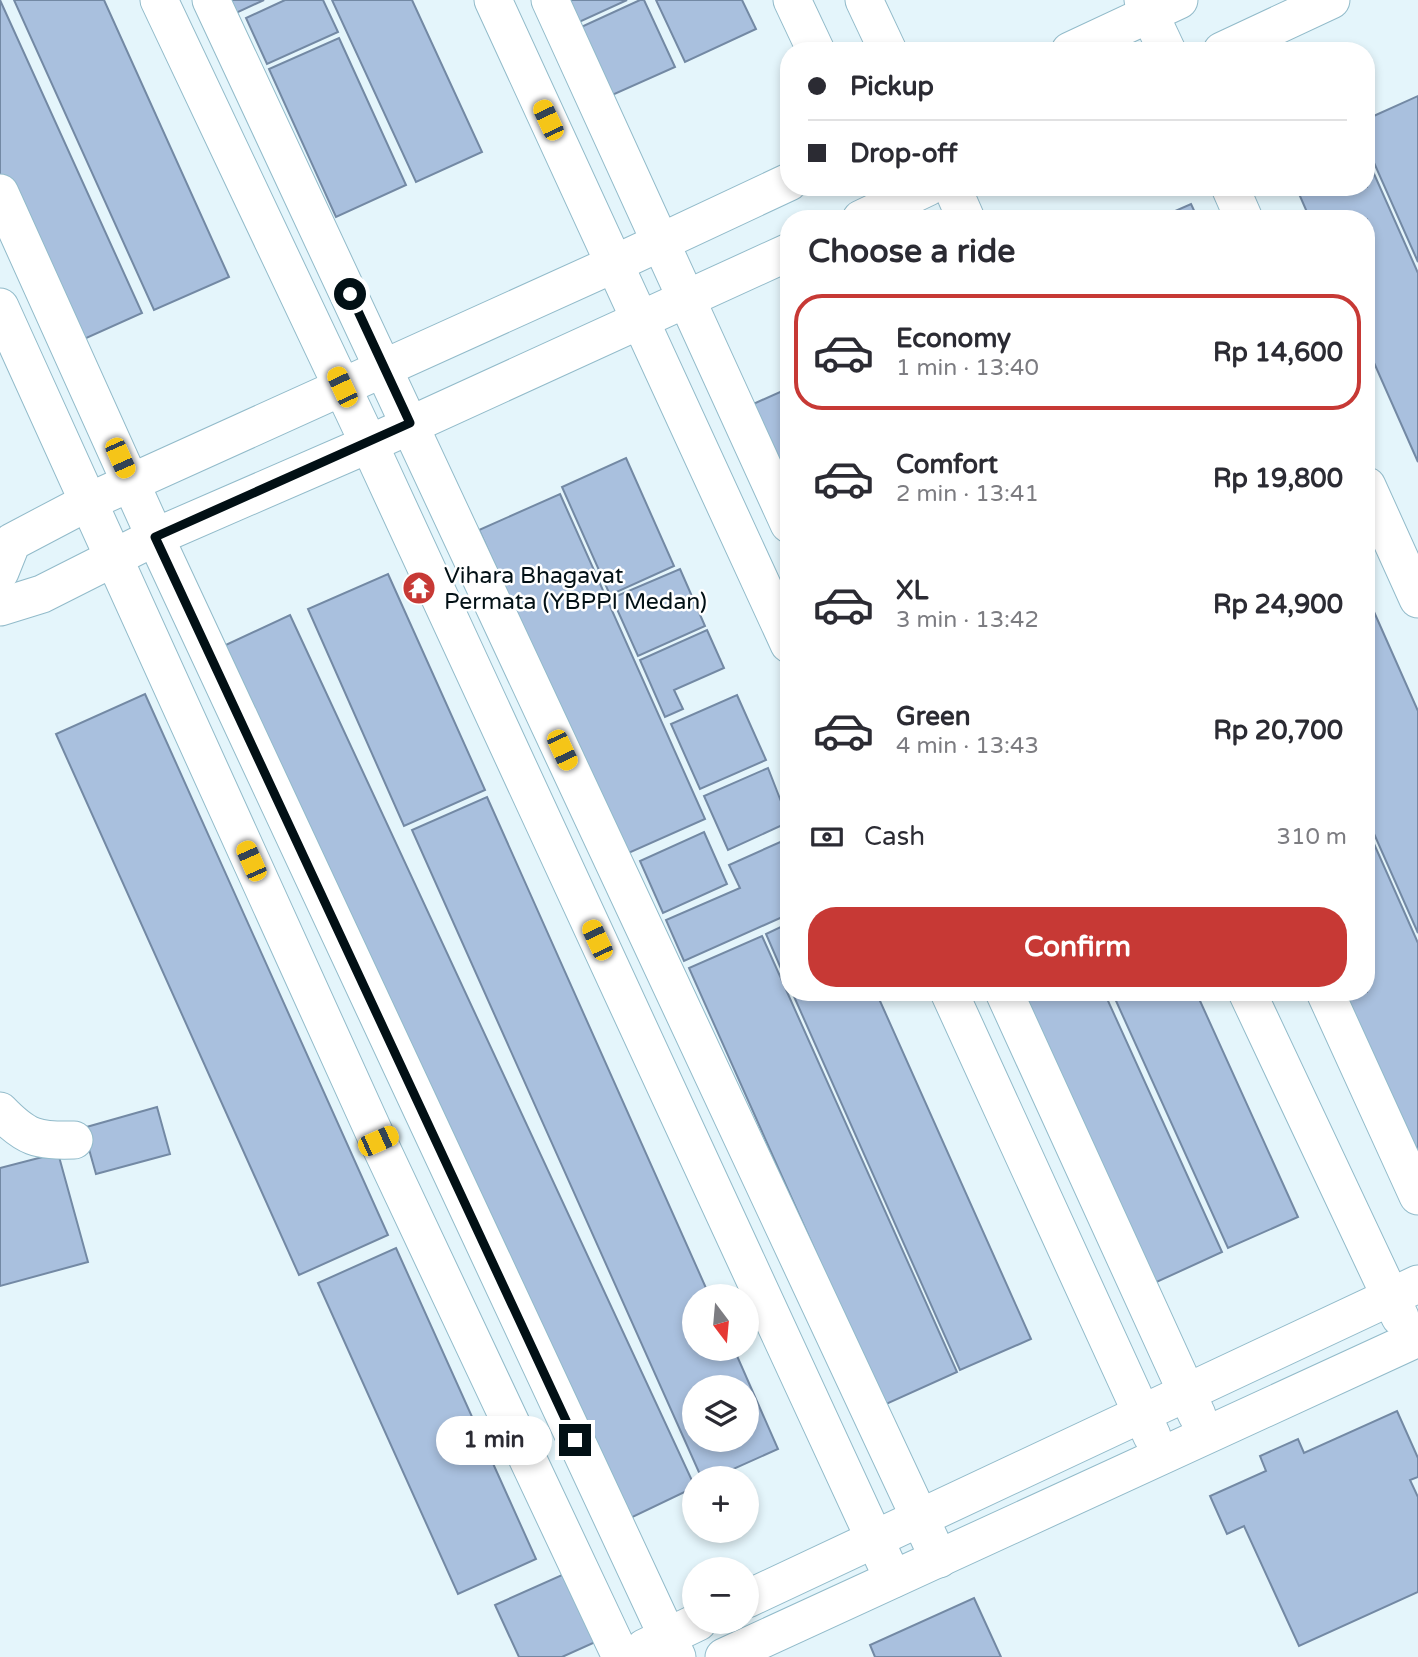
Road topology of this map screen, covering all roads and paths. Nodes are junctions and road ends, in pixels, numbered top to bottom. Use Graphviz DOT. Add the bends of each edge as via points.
graph roads {
  1 [pos="159,0"];
  2 [pos="211,0"];
  3 [pos="494,0"];
  4 [pos="550,0"];
  5 [pos="792,0"];
  6 [pos="864,0"];
  7 [pos="1331,0"];
  8 [pos="1157,5"];
  9 [pos="813,42"];
  10 [pos="884,42"];
  11 [pos="1087,42"];
  12 [pos="1165,42"];
  13 [pos="1242,42"];
  14 [pos="780,186"];
  15 [pos="0,193"];
  16 [pos="908,196"];
  17 [pos="882,208"];
  18 [pos="660,243"];
  19 [pos="780,256"];
  20 [pos="614,264"];
  21 [pos="686,300"];
  22 [pos="0,307"];
  23 [pos="640,320"];
  24 [pos="384,367"];
  25 [pos="342,387"];
  26 [pos="410,423"];
  27 [pos="369,443"];
  28 [pos="130,482"];
  29 [pos="88,502"];
  30 [pos="780,504"];
  31 [pos="1375,504"];
  32 [pos="155,537"];
  33 [pos="113,556"];
  34 [pos="0,572"];
  35 [pos="1418,598"];
  36 [pos="0,607"];
  37 [pos="780,623"];
  38 [pos="674,994"];
  39 [pos="953,1001"];
  40 [pos="1008,1001"];
  41 [pos="1252,1001"];
  42 [pos="1329,1001"];
  43 [pos="631,1014"];
  44 [pos="0,1111"];
  45 [pos="425,1119"];
  46 [pos="74,1140"];
  47 [pos="378,1141"];
  48 [pos="1418,1196"];
  49 [pos="1404,1290"];
  50 [pos="1417,1349"];
  51 [pos="1186,1394"];
  52 [pos="1142,1415"];
  53 [pos="1208,1435"];
  54 [pos="1162,1456"];
  55 [pos="920,1518"];
  56 [pos="874,1540"];
  57 [pos="939,1559"];
  58 [pos="893,1579"];
  59 [pos="759,1593"];
  60 [pos="681,1639"];
  61 [pos="622,1657"];
  62 [pos="724,1657"];
  63 [pos="784,1657"];
  1 -- 25 [label="street"];
  2 -- 24 [label="street"];
  3 -- 20 [label="street"];
  4 -- 18 [label="street"];
  5 -- 9 [label="street"];
  6 -- 10 [label="street"];
  7 -- 13 [label="street"];
  8 -- 11 [label="street"];
  8 -- 12 [label="street"];
  14 -- 18 [label="street"];
  15 -- 28 [label="street"];
  16 -- 17 [label="street"];
  18 -- 20 [label="street"];
  18 -- 21 [label="street"];
  19 -- 21 [label="street"];
  20 -- 23 [label="street"];
  20 -- 24 [label="street"];
  21 -- 23 [label="street"];
  21 -- 30 [label="street"];
  22 -- 29 [label="street"];
  23 -- 26 [label="street"];
  23 -- 37 [label="street"];
  24 -- 25 [label="street"];
  24 -- 26 [label="street"];
  25 -- 27 [label="street"];
  25 -- 28 [label="street"];
  26 -- 27 [label="street"];
  26 -- 38 [label="street"];
  27 -- 32 [label="street"];
  27 -- 43 [label="street"];
  28 -- 29 [label="street"];
  28 -- 32 [label="street"];
  29 -- 33 [label="street"];
  29 -- 34 [label="street" via="12,542"];
  31 -- 35 [label="street"];
  32 -- 33 [label="street"];
  32 -- 45 [label="street"];
  33 -- 36 [label="street" via="43,594"];
  33 -- 47 [label="street"];
  38 -- 43 [label="street"];
  38 -- 55 [label="street"];
  39 -- 52 [label="street"];
  40 -- 51 [label="street"];
  41 -- 49 [label="street"];
  42 -- 48 [label="street"];
  43 -- 56 [label="street"];
  44 -- 46 [label="street" via="21,1133 45,1141"];
  45 -- 47 [label="street"];
  45 -- 60 [label="street"];
  47 -- 61 [label="street"];
  49 -- 50 [label="street"];
  49 -- 51 [label="street"];
  50 -- 53 [label="street"];
  50 -- 63 [label="street"];
  51 -- 52 [label="street"];
  51 -- 53 [label="street"];
  52 -- 54 [label="street"];
  52 -- 55 [label="street"];
  53 -- 54 [label="street"];
  54 -- 57 [label="street"];
  55 -- 56 [label="street"];
  55 -- 57 [label="street"];
  56 -- 58 [label="street"];
  56 -- 59 [label="street"];
  57 -- 58 [label="street"];
  58 -- 62 [label="street"];
  60 -- 61 [label="street"];
}
